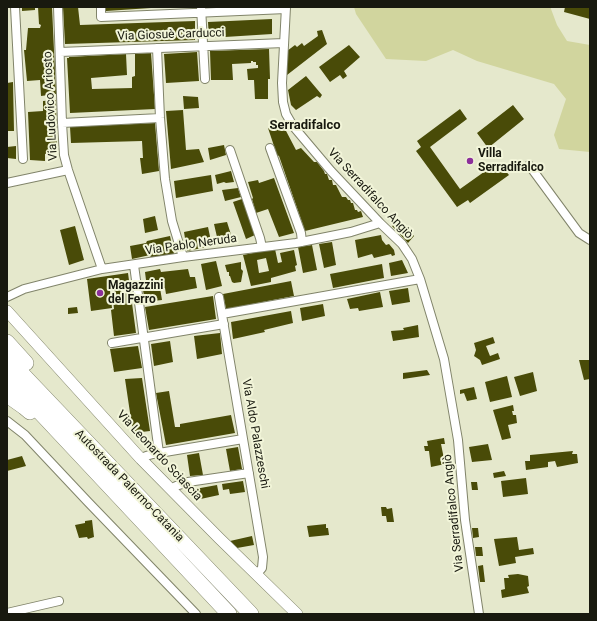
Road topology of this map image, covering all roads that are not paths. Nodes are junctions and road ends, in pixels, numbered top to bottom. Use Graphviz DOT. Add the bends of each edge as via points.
graph roads {
  1 [pos="15,7"];
  2 [pos="58,7"];
  3 [pos="101,7"];
  4 [pos="286,8"];
  5 [pos="201,10"];
  6 [pos="284,43"];
  7 [pos="203,46"];
  8 [pos="157,48"];
  9 [pos="60,52"];
  10 [pos="205,79"];
  11 [pos="160,118"];
  12 [pos="62,123"];
  13 [pos="270,148"];
  14 [pos="230,150"];
  15 [pos="23,159"];
  16 [pos="529,165"];
  17 [pos="68,170"];
  18 [pos="7,183"];
  19 [pos="380,223"];
  20 [pos="590,240"];
  21 [pos="302,242"];
  22 [pos="262,247"];
  23 [pos="184,257"];
  24 [pos="134,265"];
  25 [pos="102,269"];
  26 [pos="420,279"];
  27 [pos="7,297"];
  28 [pos="219,297"];
  29 [pos="7,311"];
  30 [pos="222,314"];
  31 [pos="224,324"];
  32 [pos="144,338"];
  33 [pos="7,342"];
  34 [pos="112,343"];
  35 [pos="7,358"];
  36 [pos="7,377"];
  37 [pos="7,395"];
  38 [pos="7,421"];
  39 [pos="243,440"];
  40 [pos="159,453"];
  41 [pos="142,459"];
  42 [pos="249,473"];
  43 [pos="171,489"];
  44 [pos="161,519"];
  45 [pos="257,574"];
  46 [pos="217,600"];
  47 [pos="59,601"];
  48 [pos="7,614"];
  49 [pos="196,614"];
  50 [pos="230,614"];
  51 [pos="251,614"];
  52 [pos="297,614"];
  53 [pos="479,614"];
  1 -- 15 [label="street"];
  2 -- 9 [label="street, Via Ludovico Ariosto"];
  3 -- 5 [label="street" via="101,17"];
  4 -- 5 [label="street"];
  4 -- 6 [label="street, Via Serradifalco Angiò"];
  5 -- 7 [label="street"];
  6 -- 7 [label="street, Via Giosuè Carducci"];
  6 -- 19 [label="street, Via Serradifalco Angiò" via="282,83 286,114 326,165"];
  7 -- 8 [label="street, Via Giosuè Carducci"];
  7 -- 10 [label="street"];
  8 -- 9 [label="street, Via Giosuè Carducci"];
  8 -- 11 [label="street"];
  9 -- 12 [label="street, Via Ludovico Ariosto"];
  11 -- 12 [label="street"];
  11 -- 23 [label="street" via="165,179 172,220"];
  12 -- 17 [label="street, Via Ludovico Ariosto" via="64,155"];
  13 -- 21 [label="street"];
  14 -- 22 [label="street"];
  16 -- 20 [label="street" via="579,233"];
  17 -- 18 [label="street"];
  17 -- 25 [label="street, Via Ludovico Ariosto"];
  19 -- 21 [label="street, Via Pablo Neruda"];
  19 -- 26 [label="street, Via Serradifalco Angiò" via="402,244 412,259"];
  21 -- 22 [label="street, Via Pablo Neruda"];
  22 -- 23 [label="street, Via Pablo Neruda"];
  23 -- 24 [label="street, Via Pablo Neruda"];
  24 -- 25 [label="street, Via Pablo Neruda"];
  24 -- 32 [label="street"];
  25 -- 27 [label="street, Via Pablo Neruda" via="24,289"];
  26 -- 30 [label="street"];
  26 -- 53 [label="street, Via Serradifalco Angiò" via="444,359 458,440 464,520"];
  28 -- 30 [label="street, Via Aldo Palazzeschi"];
  29 -- 41 [label="street, Via Leonardo Sciascia"];
  30 -- 31 [label="street, Via Aldo Palazzeschi"];
  31 -- 32 [label="street"];
  31 -- 39 [label="street, Via Aldo Palazzeschi"];
  32 -- 34 [label="street"];
  32 -- 40 [label="street"];
  33 -- 44 [label="highway" via="137,485"];
  35 -- 44 [label="highway, Autostrada Palermo-Catania"];
  36 -- 46 [label="highway, Autostrada Palermo-Catania"];
  37 -- 46 [label="highway" via="51,432 169,555"];
  38 -- 49 [label="street" via="25,435"];
  39 -- 40 [label="street"];
  39 -- 42 [label="street, Via Aldo Palazzeschi"];
  40 -- 41 [label="street"];
  41 -- 43 [label="street, Via Leonardo Sciascia"];
  42 -- 43 [label="street" via="188,482"];
  42 -- 45 [label="street, Via Aldo Palazzeschi" via="263,557 262,568"];
  43 -- 45 [label="street, Via Leonardo Sciascia"];
  44 -- 51 [label="highway, Autostrada Palermo-Catania"];
  45 -- 52 [label="street, Via Leonardo Sciascia"];
  46 -- 50 [label="highway, Autostrada Palermo-Catania"];
  47 -- 48 [label="street"];
}
